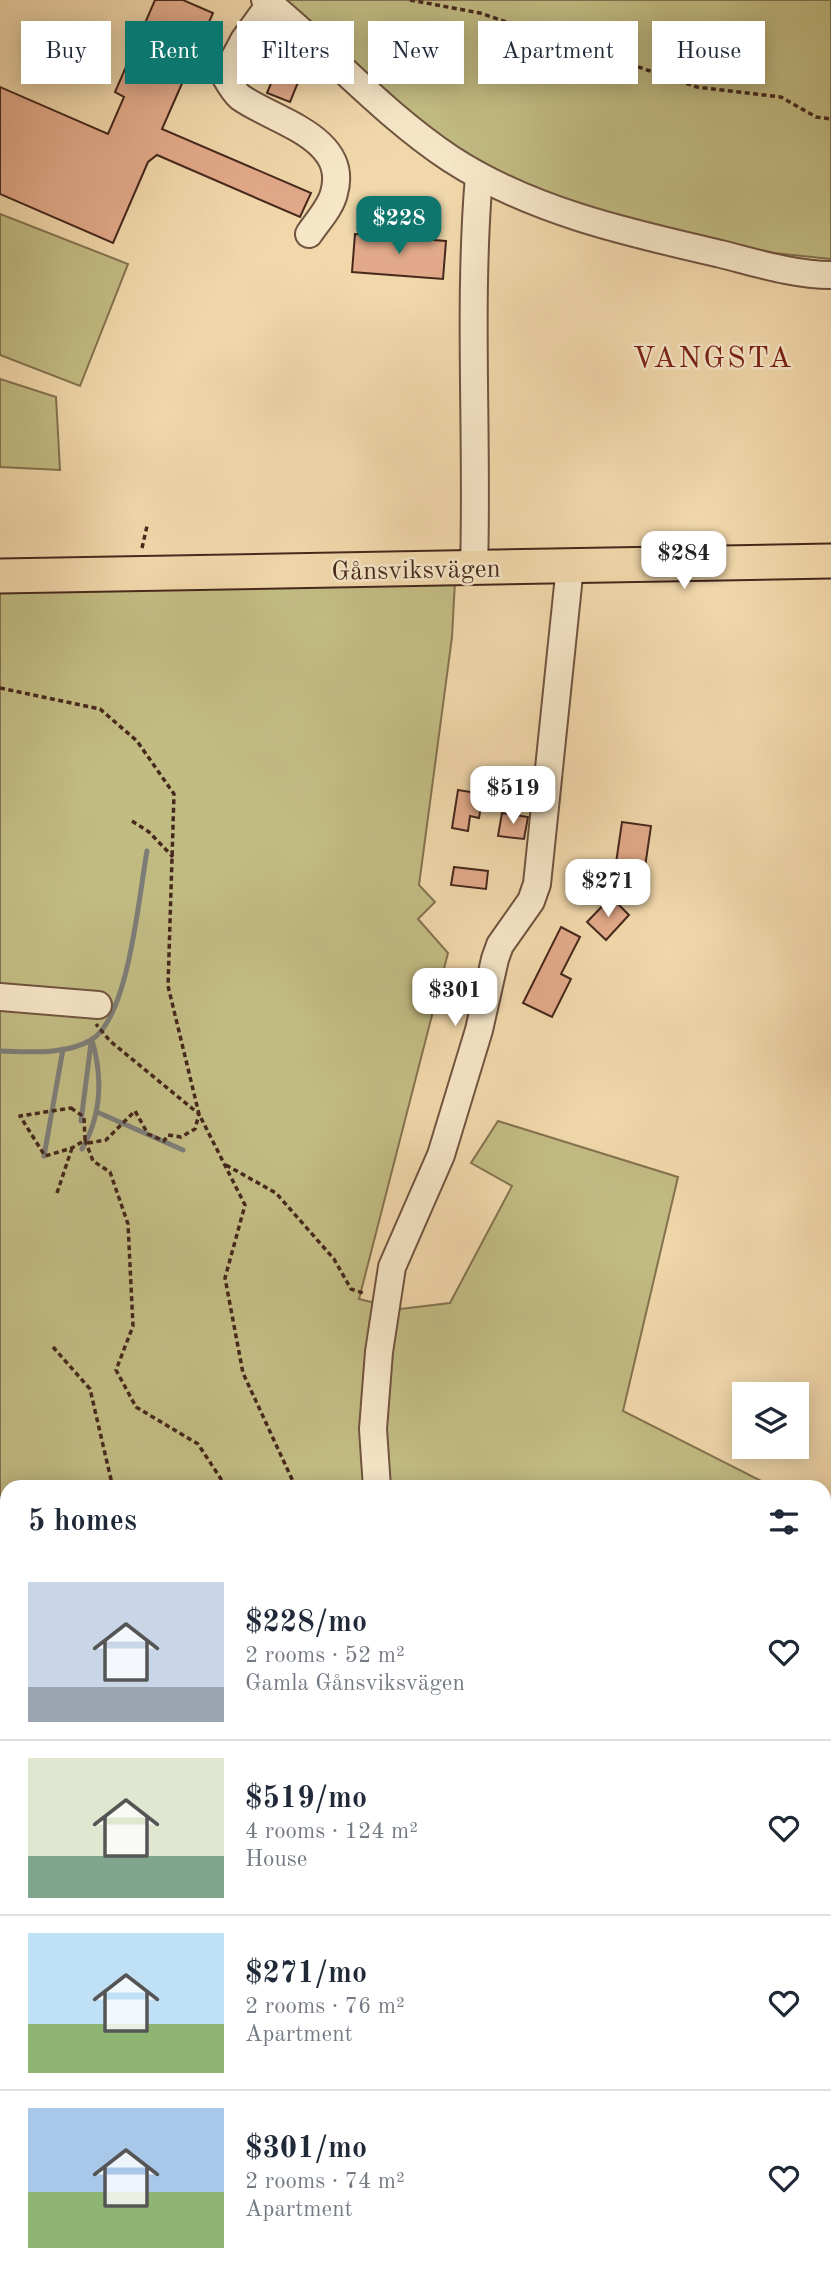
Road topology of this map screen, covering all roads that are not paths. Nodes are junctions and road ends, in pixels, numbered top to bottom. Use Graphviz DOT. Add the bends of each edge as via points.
graph roads {
  1 [pos="267,2"];
  2 [pos="479,176"];
  3 [pos="309,234"];
  4 [pos="831,275"];
  5 [pos="831,561"];
  6 [pos="570,566"];
  7 [pos="474,568"];
  8 [pos="0,576"];
  9 [pos="0,997"];
  10 [pos="97,1016"];
  11 [pos="376,1480"];
  1 -- 2 [label="street" via="399,117"];
  1 -- 3 [label="street" via="225,76 238,96 329,152 336,172 334,193"];
  2 -- 4 [label="street" via="535,201 643,236 779,268"];
  2 -- 7 [label="street" via="473,251"];
  5 -- 6 [label="main road, Gånsviksvägen"];
  6 -- 7 [label="main road, Gånsviksvägen"];
  6 -- 11 [label="street" via="537,884 531,901 500,944 441,1155 392,1267 373,1429"];
  7 -- 8 [label="main road, Gånsviksvägen"];
  9 -- 10 [label="street"];
}
